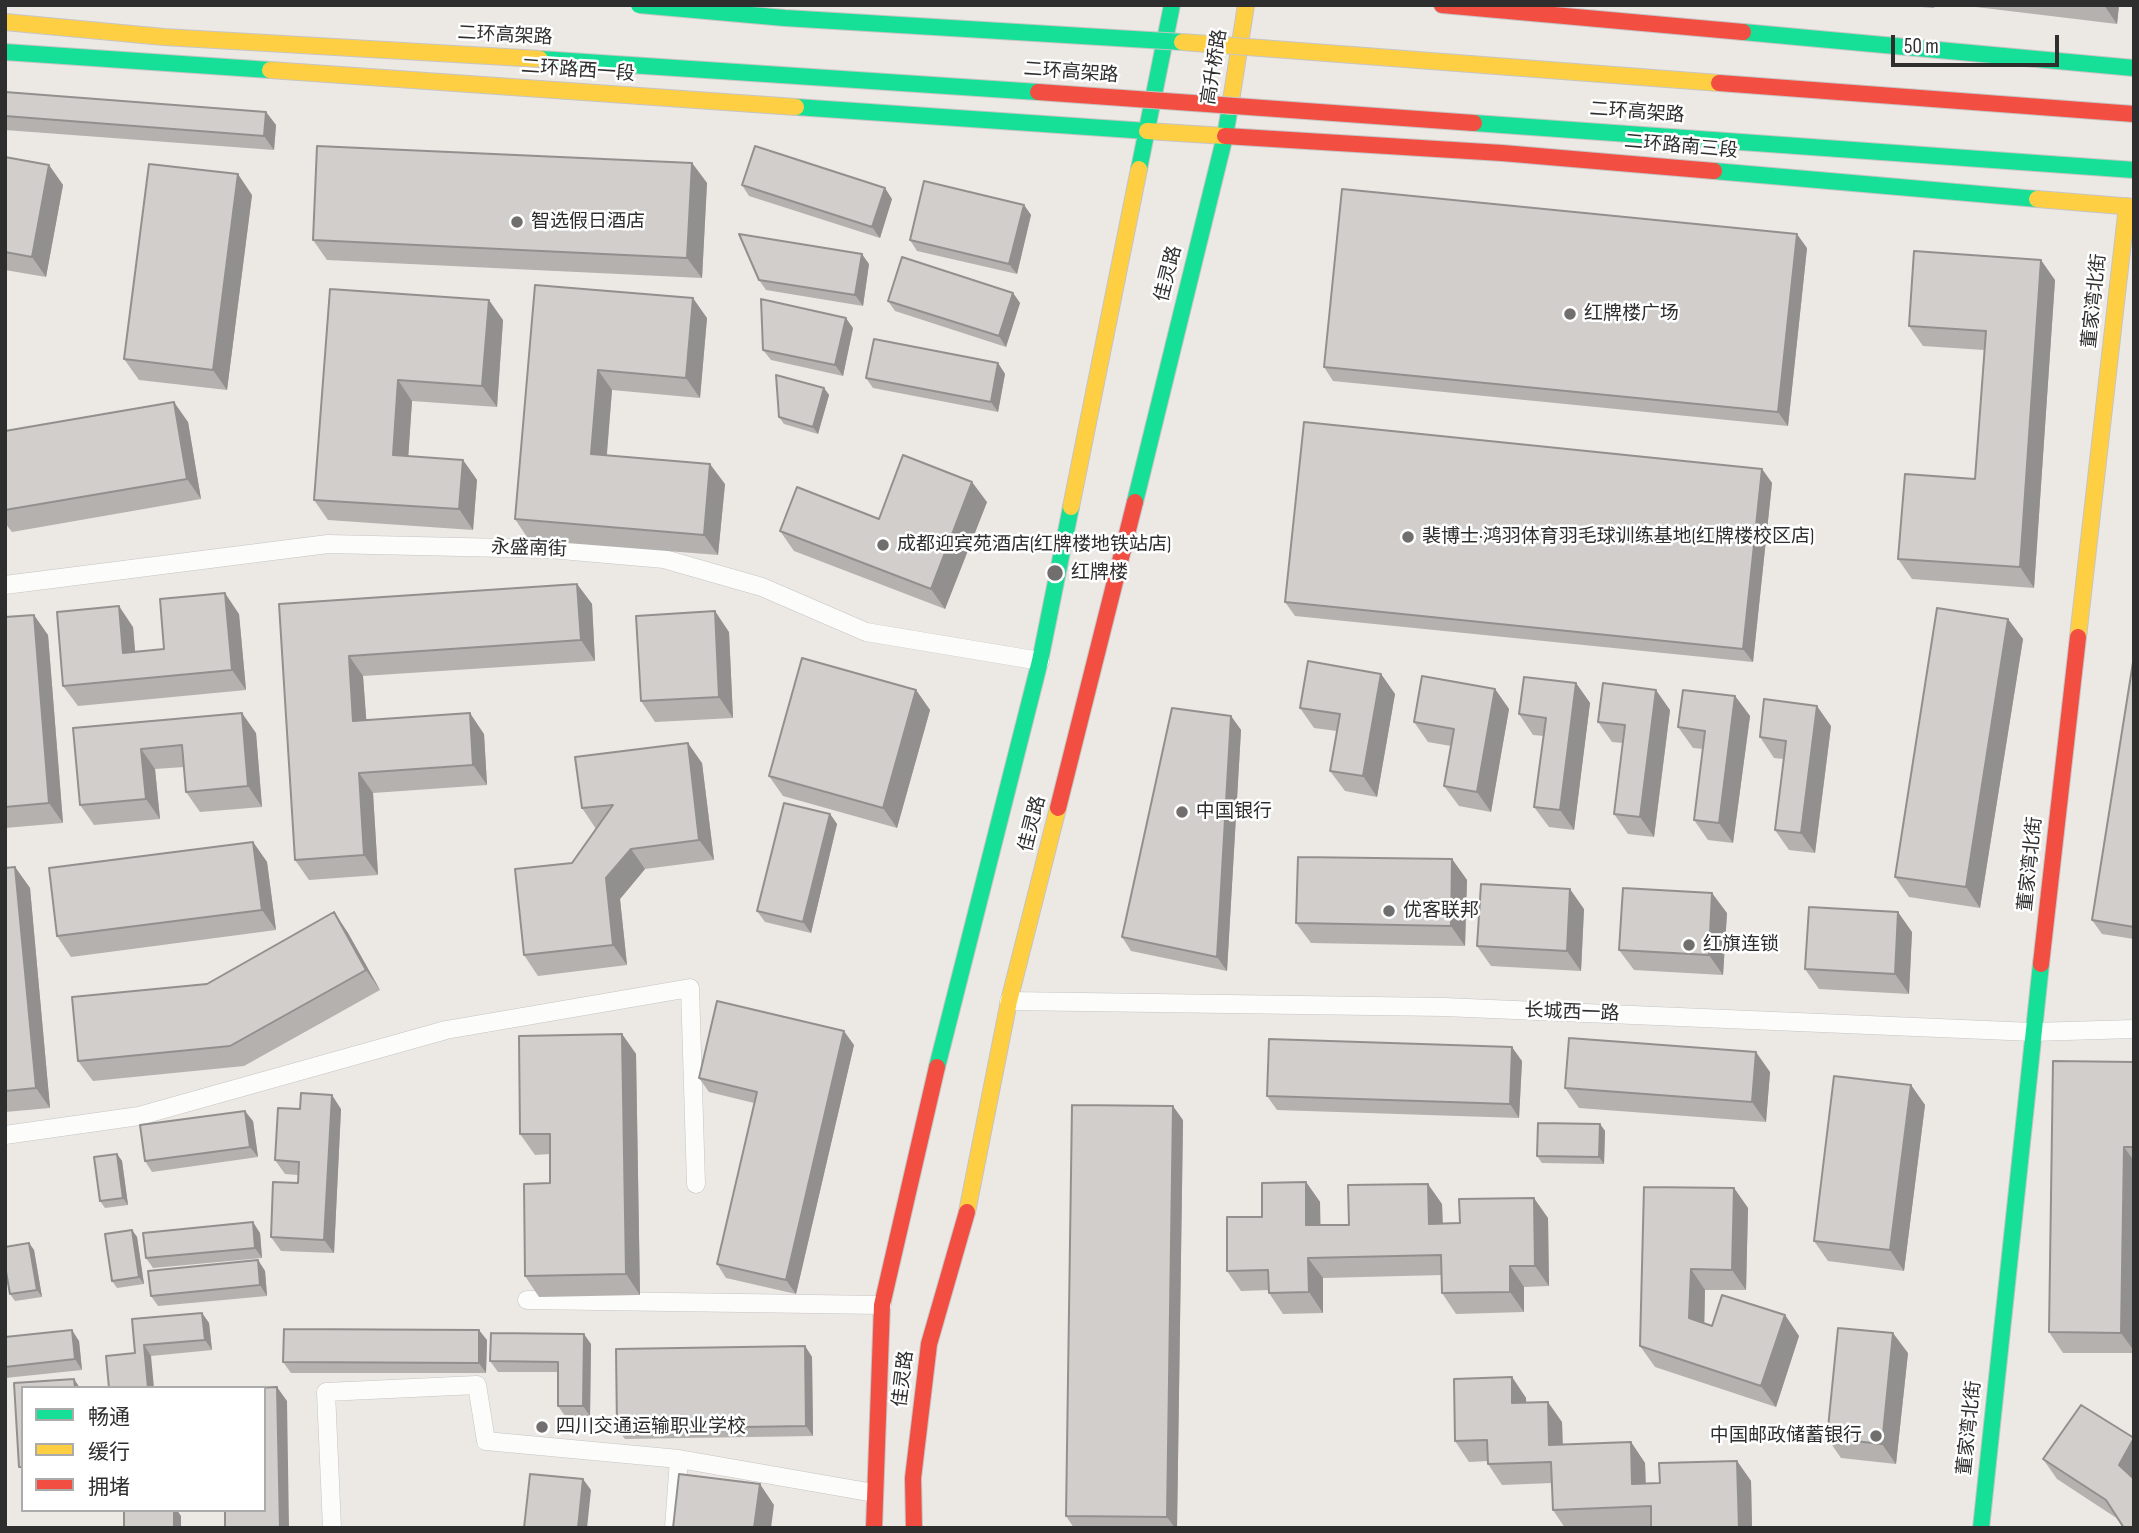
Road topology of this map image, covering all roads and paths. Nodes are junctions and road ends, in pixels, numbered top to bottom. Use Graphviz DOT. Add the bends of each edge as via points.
graph roads {
  1 [pos="639,5"];
  2 [pos="1172,5"];
  3 [pos="1246,5"];
  4 [pos="1442,5"];
  5 [pos="5,22"];
  6 [pos="5,52"];
  7 [pos="2134,68"];
  8 [pos="2134,114"];
  9 [pos="1147,131"];
  10 [pos="1225,136"];
  11 [pos="2134,170"];
  12 [pos="2130,206"];
  13 [pos="5,585"];
  14 [pos="1040,661"];
  15 [pos="1009,1000"];
  16 [pos="2134,1029"];
  17 [pos="2033,1032"];
  18 [pos="5,1135"];
  19 [pos="696,1184"];
  20 [pos="527,1300"];
  21 [pos="882,1306"];
  22 [pos="679,1459"];
  23 [pos="874,1493"];
  24 [pos="332,1528"];
  25 [pos="674,1528"];
  26 [pos="874,1528"];
  27 [pos="914,1528"];
  28 [pos="1981,1528"];
  1 -- 8 [label="main road, 二环高架路, bridge"];
  2 -- 9 [label="main road"];
  3 -- 10 [label="main road, 高升桥路"];
  4 -- 7 [label="main road"];
  5 -- 11 [label="main road, 二环高架路, bridge" via="164,37 784,74"];
  6 -- 9 [label="main road, 二环路西一段"];
  9 -- 10 [label="main road, 二环路西一段"];
  9 -- 14 [label="main road, 佳灵路"];
  10 -- 12 [label="main road, 二环路南三段" via="1502,153"];
  10 -- 15 [label="main road, 佳灵路"];
  12 -- 17 [label="main road, 董家湾北街"];
  13 -- 14 [label="street, 永盛南街" via="328,544 550,549 664,559 762,587 866,632"];
  14 -- 21 [label="main road, 佳灵路" via="947,1025"];
  15 -- 17 [label="street, 长城西一路" via="1444,1007"];
  15 -- 27 [label="main road, 佳灵路" via="965,1220 929,1344 913,1478"];
  16 -- 17 [label="street, 长城西一路"];
  17 -- 28 [label="main road, 董家湾北街"];
  18 -- 19 [label="street" via="139,1116 446,1030 690,988"];
  20 -- 21 [label="street"];
  21 -- 23 [label="main road, 佳灵路"];
  22 -- 23 [label="street"];
  22 -- 24 [label="street" via="486,1441 477,1385 326,1392"];
  22 -- 25 [label="street"];
  23 -- 26 [label="main road, 佳灵路"];
}
